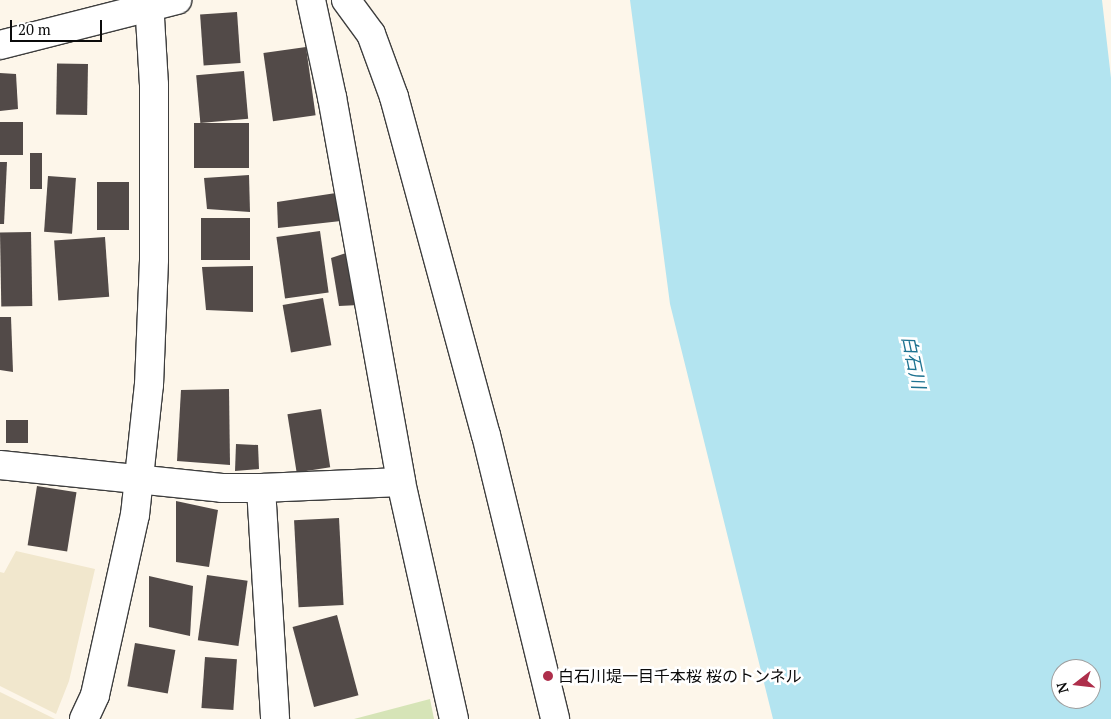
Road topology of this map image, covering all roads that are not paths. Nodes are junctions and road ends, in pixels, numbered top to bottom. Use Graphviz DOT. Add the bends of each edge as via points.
graph roads {
  1 [pos="177,0"];
  2 [pos="311,0"];
  3 [pos="346,0"];
  4 [pos="150,2"];
  5 [pos="0,45"];
  6 [pos="0,465"];
  7 [pos="140,479"];
  8 [pos="401,482"];
  9 [pos="260,488"];
  10 [pos="84,719"];
  11 [pos="275,719"];
  12 [pos="454,719"];
  13 [pos="555,719"];
  1 -- 4 [label="street"];
  2 -- 8 [label="street" via="332,97"];
  3 -- 13 [label="street" via="371,34 394,97 486,435"];
  4 -- 5 [label="street"];
  4 -- 7 [label="street" via="154,85 154,259 149,385"];
  6 -- 7 [label="street"];
  7 -- 9 [label="street" via="186,485"];
  7 -- 10 [label="street" via="95,695"];
  8 -- 9 [label="street"];
  8 -- 12 [label="street"];
  9 -- 11 [label="street"];
}
